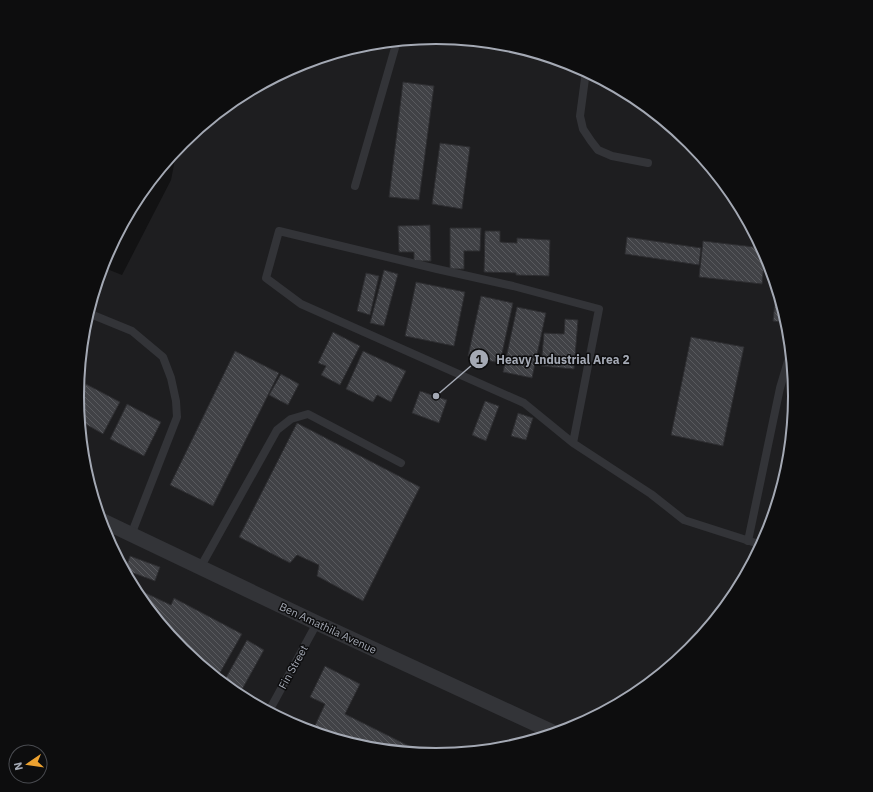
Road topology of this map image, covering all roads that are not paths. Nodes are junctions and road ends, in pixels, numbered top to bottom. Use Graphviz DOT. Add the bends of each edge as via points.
graph roads {
  1 [pos="395,47"];
  2 [pos="585,77"];
  3 [pos="648,163"];
  4 [pos="355,186"];
  5 [pos="94,315"];
  6 [pos="787,365"];
  7 [pos="573,443"];
  8 [pos="401,463"];
  9 [pos="108,524"];
  10 [pos="131,535"];
  11 [pos="748,541"];
  12 [pos="756,543"];
  13 [pos="200,568"];
  14 [pos="317,623"];
  15 [pos="271,707"];
  16 [pos="548,730"];
  1 -- 4 [label="lane"];
  2 -- 3 [label="lane" via="580,116 583,129 591,141 598,150 612,156"];
  5 -- 10 [label="lane" via="132,331 162,357 171,378 176,401 177,417"];
  6 -- 11 [label="lane"];
  7 -- 7 [label="lane" via="524,403 301,304 266,278 279,231 599,309"];
  7 -- 11 [label="lane" via="684,520"];
  8 -- 13 [label="lane" via="308,414 291,419 277,430"];
  9 -- 10 [label="street, Ben Amathila Avenue"];
  10 -- 13 [label="street, Ben Amathila Avenue"];
  11 -- 12 [label="lane"];
  13 -- 14 [label="street, Ben Amathila Avenue"];
  14 -- 15 [label="lane, Fin Street"];
  14 -- 16 [label="street, Ben Amathila Avenue"];
}
